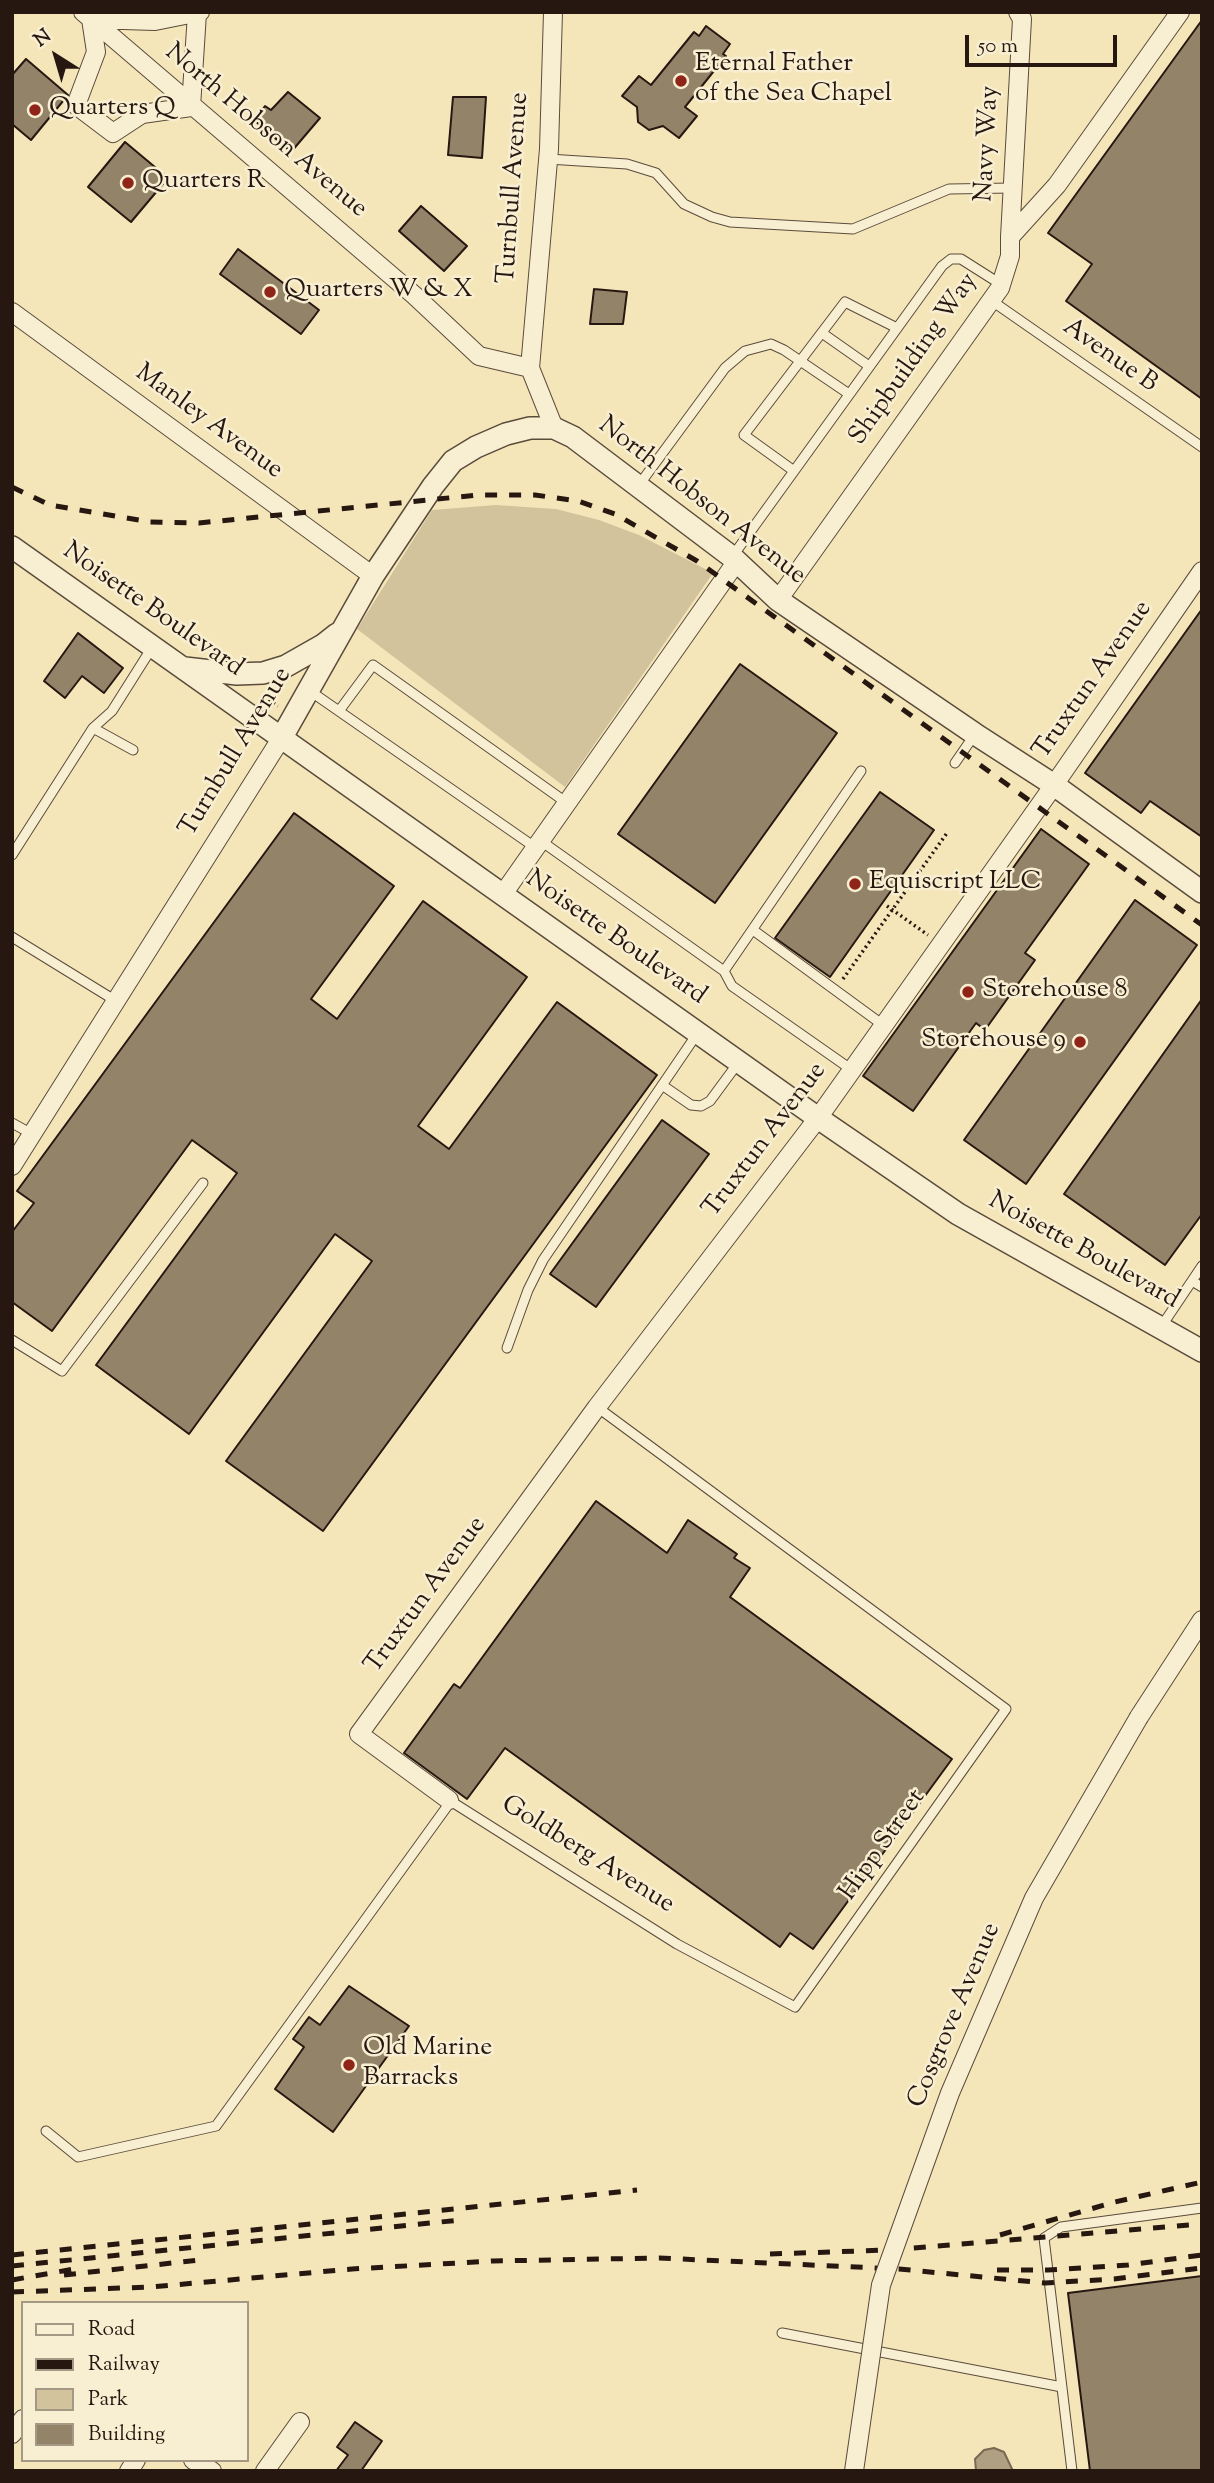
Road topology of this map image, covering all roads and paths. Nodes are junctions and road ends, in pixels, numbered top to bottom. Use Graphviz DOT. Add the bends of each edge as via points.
graph roads {
  1 [pos="552,12"];
  2 [pos="1018,12"];
  3 [pos="1180,12"];
  4 [pos="198,13"];
  5 [pos="87,16"];
  6 [pos="191,107"];
  7 [pos="548,159"];
  8 [pos="1012,188"];
  9 [pos="1010,237"];
  10 [pos="1002,285"];
  11 [pos="992,300"];
  12 [pos="12,312"];
  13 [pos="897,328"];
  14 [pos="822,333"];
  15 [pos="800,360"];
  16 [pos="869,366"];
  17 [pos="530,368"];
  18 [pos="849,394"];
  19 [pos="554,428"];
  20 [pos="1202,447"];
  21 [pos="794,471"];
  22 [pos="638,486"];
  23 [pos="12,547"];
  24 [pos="735,559"];
  25 [pos="1202,571"];
  26 [pos="373,576"];
  27 [pos="778,600"];
  28 [pos="344,628"];
  29 [pos="153,646"];
  30 [pos="184,668"];
  31 [pos="309,690"];
  32 [pos="339,711"];
  33 [pos="93,728"];
  34 [pos="975,734"];
  35 [pos="282,737"];
  36 [pos="133,750"];
  37 [pos="956,763"];
  38 [pos="861,771"];
  39 [pos="1054,785"];
  40 [pos="567,803"];
  41 [pos="947,833"];
  42 [pos="538,844"];
  43 [pos="12,855"];
  44 [pos="1202,892"];
  45 [pos="503,894"];
  46 [pos="887,906"];
  47 [pos="893,910"];
  48 [pos="752,930"];
  49 [pos="12,936"];
  50 [pos="941,944"];
  51 [pos="724,971"];
  52 [pos="840,984"];
  53 [pos="116,1001"];
  54 [pos="883,1026"];
  55 [pos="698,1033"];
  56 [pos="738,1061"];
  57 [pos="852,1070"];
  58 [pos="662,1086"];
  59 [pos="818,1118"];
  60 [pos="12,1123"];
  61 [pos="32,1134"];
  62 [pos="12,1166"];
  63 [pos="203,1183"];
  64 [pos="1202,1266"];
  65 [pos="1192,1281"];
  66 [pos="1202,1287"];
  67 [pos="1160,1328"];
  68 [pos="12,1340"];
  69 [pos="507,1348"];
  70 [pos="1202,1350"];
  71 [pos="597,1407"];
  72 [pos="1202,1620"];
  73 [pos="359,1734"];
  74 [pos="450,1801"];
  75 [pos="795,2007"];
  76 [pos="46,2131"];
  77 [pos="1202,2208"];
  78 [pos="782,2333"];
  79 [pos="1062,2387"];
  80 [pos="300,2421"];
  81 [pos="196,2462"];
  82 [pos="212,2471"];
  83 [pos="265,2471"];
  84 [pos="853,2471"];
  85 [pos="1072,2471"];
  1 -- 7 [label="street, Turnbull Avenue"];
  2 -- 8 [label="street, Navy Way" via="1022,19"];
  3 -- 9 [label="street" via="1057,185"];
  4 -- 5 [label="street" via="155,21"];
  4 -- 6 [label="street"];
  5 -- 6 [label="street, North Hobson Avenue"];
  5 -- 6 [label="street" via="96,52 76,106 113,133 142,114"];
  6 -- 17 [label="street, North Hobson Avenue" via="414,295 479,356"];
  7 -- 8 [label="lane" via="627,164 658,173 684,204 730,222 853,229 949,189"];
  7 -- 17 [label="street, Turnbull Avenue"];
  8 -- 9 [label="street, Navy Way"];
  9 -- 10 [label="street, Shipbuilding Way"];
  10 -- 11 [label="street, Shipbuilding Way"];
  10 -- 13 [label="lane" via="971,262 951,259"];
  11 -- 20 [label="lane, Avenue B"];
  11 -- 27 [label="street, Shipbuilding Way"];
  12 -- 26 [label="street, Manley Avenue"];
  13 -- 14 [label="lane" via="845,302"];
  13 -- 16 [label="lane"];
  14 -- 15 [label="lane"];
  14 -- 16 [label="lane"];
  15 -- 18 [label="lane"];
  15 -- 21 [label="lane" via="744,435"];
  15 -- 22 [label="lane" via="771,344 735,358"];
  16 -- 18 [label="lane"];
  17 -- 19 [label="street, North Hobson Avenue"];
  18 -- 21 [label="lane"];
  19 -- 22 [label="street, North Hobson Avenue"];
  19 -- 26 [label="street, Turnbull Avenue" via="506,434 453,461"];
  21 -- 24 [label="lane"];
  22 -- 24 [label="street, North Hobson Avenue"];
  23 -- 29 [label="street, Noisette Boulevard"];
  24 -- 27 [label="street, North Hobson Avenue"];
  24 -- 40 [label="street"];
  25 -- 39 [label="street, Truxtun Avenue"];
  26 -- 28 [label="street, Turnbull Avenue"];
  27 -- 34 [label="street, North Hobson Avenue"];
  28 -- 30 [label="street" via="286,666 263,673"];
  28 -- 31 [label="street, Turnbull Avenue"];
  29 -- 30 [label="street, Noisette Boulevard"];
  29 -- 33 [label="lane" via="113,711"];
  30 -- 35 [label="street, Noisette Boulevard"];
  31 -- 32 [label="lane"];
  31 -- 35 [label="street, Turnbull Avenue"];
  32 -- 40 [label="lane" via="373,665"];
  32 -- 42 [label="lane"];
  33 -- 36 [label="lane"];
  33 -- 43 [label="lane"];
  34 -- 37 [label="lane"];
  34 -- 39 [label="street, North Hobson Avenue"];
  35 -- 45 [label="street, Noisette Boulevard"];
  35 -- 53 [label="street, Turnbull Avenue"];
  38 -- 48 [label="lane"];
  39 -- 44 [label="street, North Hobson Avenue"];
  39 -- 50 [label="street, Truxtun Avenue"];
  40 -- 42 [label="street"];
  41 -- 47 [label="path"];
  42 -- 45 [label="street"];
  42 -- 51 [label="lane"];
  45 -- 55 [label="street, Noisette Boulevard"];
  46 -- 47 [label="path"];
  47 -- 50 [label="path"];
  47 -- 52 [label="path"];
  48 -- 51 [label="lane"];
  48 -- 54 [label="lane"];
  49 -- 53 [label="lane"];
  50 -- 54 [label="street, Truxtun Avenue"];
  51 -- 57 [label="lane" via="732,986"];
  53 -- 61 [label="street, Turnbull Avenue"];
  54 -- 57 [label="street, Truxtun Avenue"];
  55 -- 56 [label="street, Noisette Boulevard"];
  55 -- 58 [label="lane"];
  56 -- 58 [label="lane" via="710,1101 701,1106 691,1105"];
  56 -- 59 [label="street, Noisette Boulevard"];
  57 -- 59 [label="street, Truxtun Avenue"];
  58 -- 69 [label="lane" via="543,1260"];
  59 -- 67 [label="street, Noisette Boulevard" via="958,1214"];
  59 -- 71 [label="street, Truxtun Avenue"];
  60 -- 61 [label="lane"];
  61 -- 62 [label="street, Turnbull Avenue"];
  63 -- 68 [label="lane" via="62,1371"];
  64 -- 65 [label="lane"];
  65 -- 66 [label="lane"];
  65 -- 67 [label="lane"];
  67 -- 70 [label="street, Noisette Boulevard"];
  71 -- 73 [label="street, Truxtun Avenue"];
  71 -- 75 [label="lane, Hipp Street" via="1006,1709"];
  72 -- 84 [label="street, Cosgrove Avenue, bridge" via="1139,1717 1034,1898 950,2093 881,2285"];
  73 -- 74 [label="street, Goldberg Avenue"];
  74 -- 75 [label="lane, Goldberg Avenue" via="677,1944"];
  74 -- 76 [label="lane" via="216,2126 78,2157"];
  77 -- 79 [label="lane" via="1061,2227 1044,2238"];
  78 -- 79 [label="lane"];
  79 -- 85 [label="lane"];
  80 -- 83 [label="street"];
  81 -- 82 [label="street"];
}
